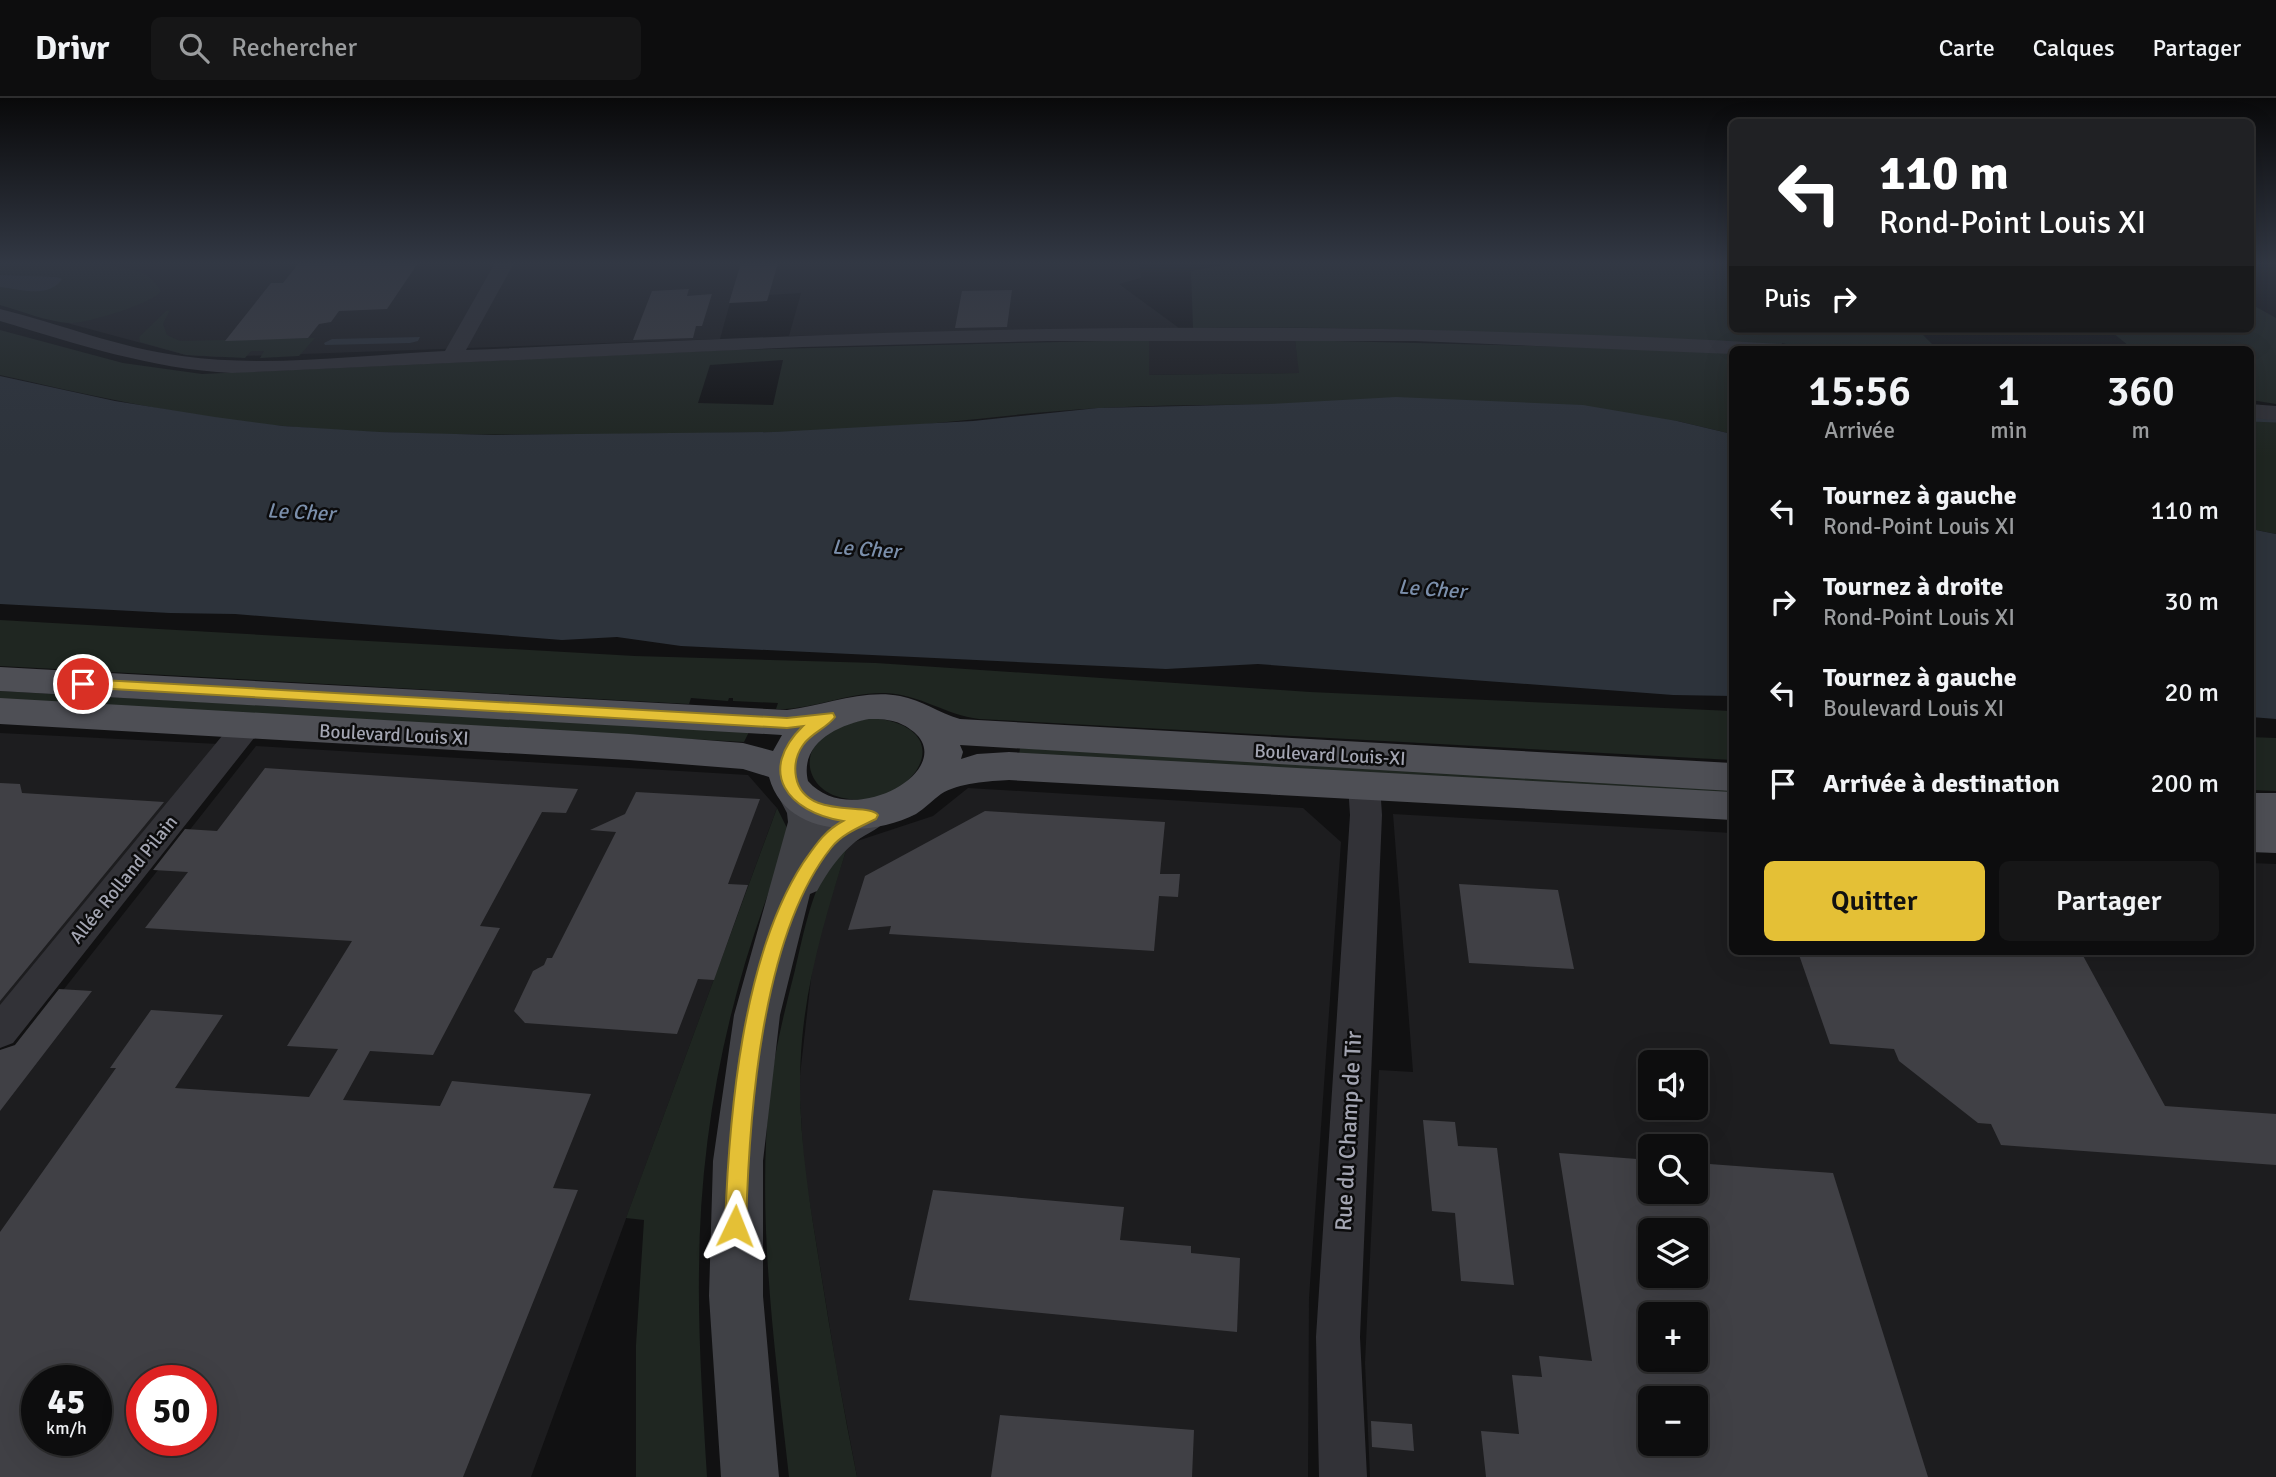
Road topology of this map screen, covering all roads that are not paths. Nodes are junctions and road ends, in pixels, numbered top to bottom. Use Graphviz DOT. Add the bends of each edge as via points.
graph roads {
  1 [pos="44,327"];
  2 [pos="470,327"];
  3 [pos="1729,348"];
  4 [pos="453,357"];
  5 [pos="2254,411"];
  6 [pos="2276,413"];
  7 [pos="0,679"];
  8 [pos="0,711"];
  9 [pos="828,717"];
  10 [pos="930,724"];
  11 [pos="247,726"];
  12 [pos="1729,777"];
  13 [pos="792,781"];
  14 [pos="931,783"];
  15 [pos="1364,785"];
  16 [pos="1729,806"];
  17 [pos="2254,807"];
  18 [pos="2276,808"];
  19 [pos="870,815"];
  20 [pos="2254,837"];
  21 [pos="2276,838"];
  22 [pos="776,939"];
  23 [pos="0,1032"];
  24 [pos="750,1477"];
  25 [pos="1343,1477"];
  1 -- 4 [label="street" via="186,363 243,366"];
  2 -- 4 [label="street"];
  3 -- 4 [label="street" via="1459,336 1102,334 805,341"];
  5 -- 6 [label="street"];
  7 -- 9 [label="main road, Boulevard Louis XI" via="774,723"];
  8 -- 11 [label="main road, Boulevard Louis XI"];
  9 -- 10 [label="main road" via="884,706"];
  9 -- 13 [label="main road" via="811,727 790,753"];
  10 -- 12 [label="main road, Boulevard Louis-XI" via="960,732 1014,736"];
  10 -- 14 [label="main road" via="940,737 943,752"];
  11 -- 13 [label="main road, Boulevard Louis XI" via="743,756"];
  11 -- 23 [label="street, Allée Rolland Pilain"];
  13 -- 19 [label="main road" via="809,805 848,816"];
  13 -- 22 [label="main road" via="808,822"];
  14 -- 15 [label="main road, Boulevard Louis-XI" via="977,768 1009,766"];
  14 -- 19 [label="main road" via="915,798"];
  15 -- 16 [label="main road, Boulevard Louis-XI"];
  15 -- 25 [label="street, Rue du Champ de Tir" via="1338,1337"];
  17 -- 18 [label="main road"];
  19 -- 22 [label="main road" via="826,842 803,878"];
  20 -- 21 [label="main road"];
  22 -- 24 [label="main road" via="751,1047 738,1161 736,1296"];
}
